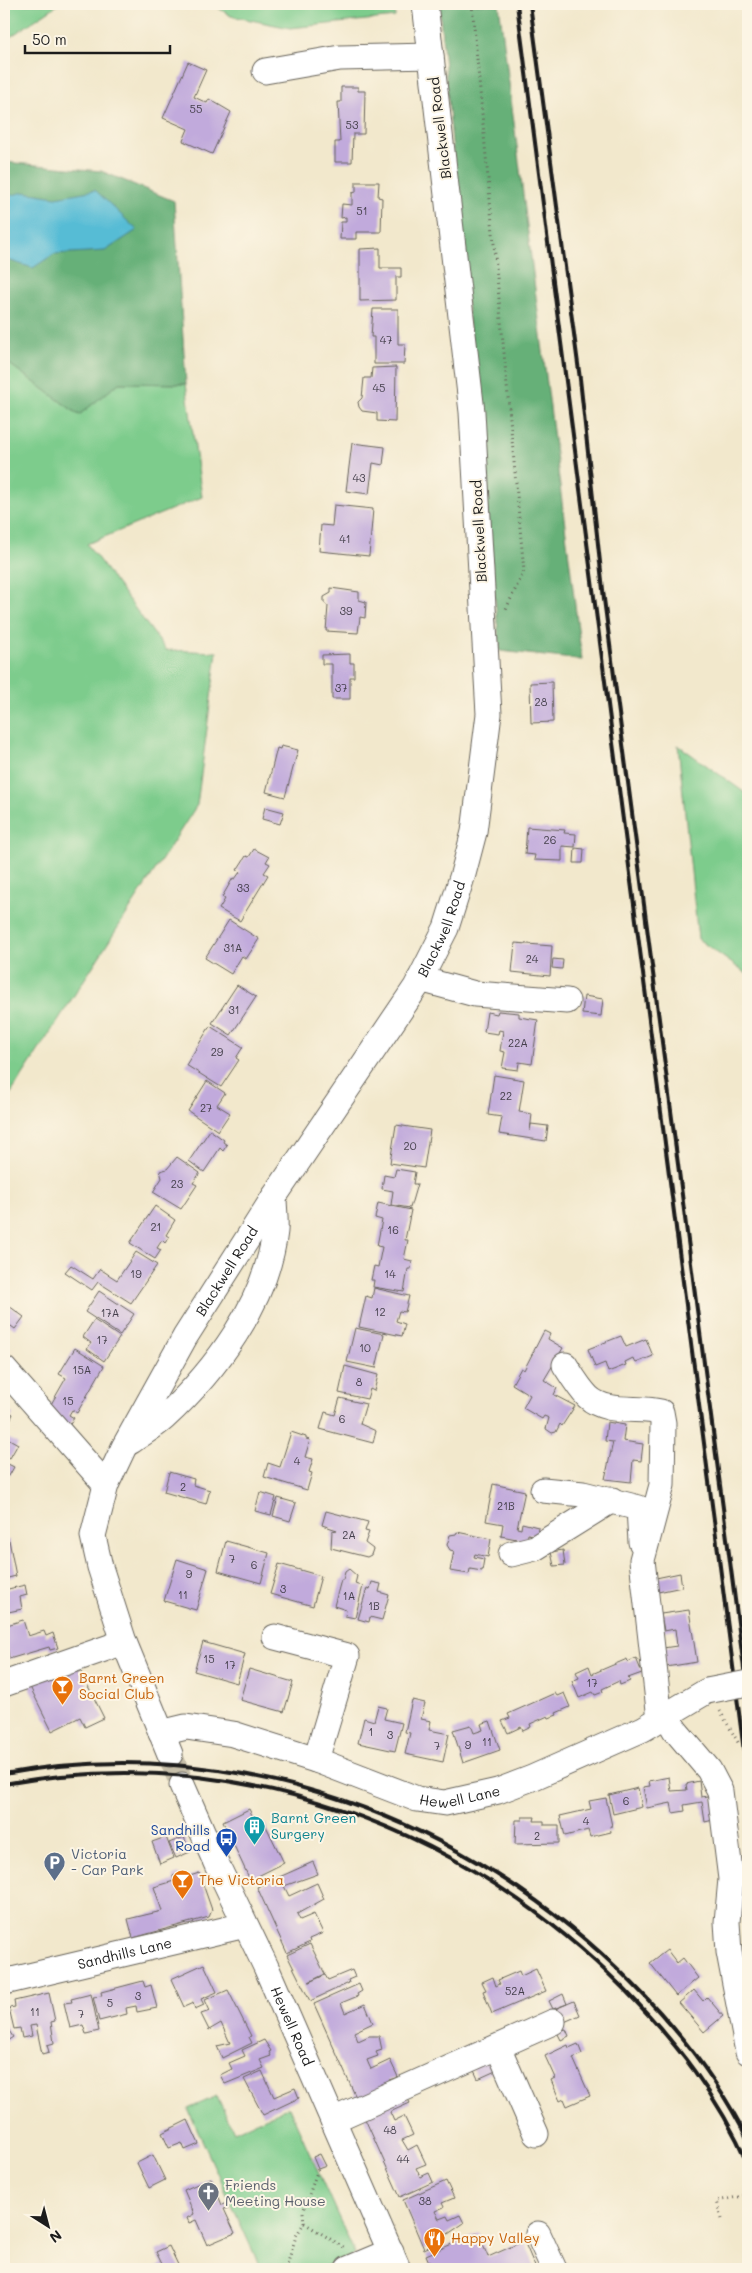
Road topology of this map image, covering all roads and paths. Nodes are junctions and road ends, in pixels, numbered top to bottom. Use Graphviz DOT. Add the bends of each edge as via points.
graph roads {
  1 [pos="425,4"];
  2 [pos="472,4"];
  3 [pos="431,56"];
  4 [pos="265,71"];
  5 [pos="504,611"];
  6 [pos="420,979"];
  7 [pos="567,1001"];
  8 [pos="274,1197"];
  9 [pos="565,1365"];
  10 [pos="4,1369"];
  11 [pos="124,1447"];
  12 [pos="106,1485"];
  13 [pos="543,1490"];
  14 [pos="612,1500"];
  15 [pos="511,1554"];
  16 [pos="642,1560"];
  17 [pos="275,1637"];
  18 [pos="124,1642"];
  19 [pos="748,1683"];
  20 [pos="4,1684"];
  21 [pos="713,1700"];
  22 [pos="663,1718"];
  23 [pos="165,1744"];
  24 [pos="739,1744"];
  25 [pos="316,1760"];
  26 [pos="182,1785"];
  27 [pos="245,1925"];
  28 [pos="4,1982"];
  29 [pos="553,2022"];
  30 [pos="498,2047"];
  31 [pos="748,2052"];
  32 [pos="333,2120"];
  33 [pos="536,2134"];
  34 [pos="318,2169"];
  35 [pos="748,2195"];
  36 [pos="722,2219"];
  37 [pos="304,2223"];
  38 [pos="538,2234"];
  39 [pos="394,2260"];
  40 [pos="354,2267"];
  41 [pos="286,2269"];
  42 [pos="554,2269"];
  1 -- 3 [label="street, Blackwell Road"];
  2 -- 5 [label="path" via="524,571"];
  3 -- 4 [label="street" via="340,58"];
  3 -- 6 [label="street, Blackwell Road" via="472,412 489,714 474,832 446,928"];
  6 -- 7 [label="street" via="475,994"];
  6 -- 8 [label="street, Blackwell Road"];
  8 -- 11 [label="street, Blackwell Road" via="185,1337"];
  8 -- 11 [label="street" via="274,1232 266,1266 244,1316 224,1350 163,1419"];
  9 -- 16 [label="street" via="590,1398 611,1407 661,1412 662,1485"];
  10 -- 12 [label="street"];
  11 -- 12 [label="street, Blackwell Road"];
  12 -- 18 [label="street, Blackwell Road" via="93,1536"];
  13 -- 14 [label="street"];
  14 -- 15 [label="street" via="534,1548"];
  14 -- 16 [label="street" via="639,1508"];
  16 -- 22 [label="street"];
  17 -- 25 [label="street" via="347,1656"];
  18 -- 20 [label="street"];
  18 -- 23 [label="street, Blackwell Road"];
  19 -- 21 [label="street, Hewell Lane, bridge"];
  21 -- 22 [label="street, Hewell Lane"];
  21 -- 24 [label="path"];
  22 -- 25 [label="street, Hewell Lane" via="532,1778 490,1793 445,1803 417,1799"];
  22 -- 31 [label="street" via="709,1770 720,1791 731,1879 727,1922 729,1952"];
  23 -- 25 [label="street, Hewell Lane" via="186,1727 233,1734"];
  26 -- 27 [label="street, Hewell Road"];
  27 -- 28 [label="street, Sandhills Lane"];
  27 -- 32 [label="street, Hewell Road"];
  29 -- 30 [label="street"];
  30 -- 32 [label="street"];
  30 -- 33 [label="street"];
  32 -- 39 [label="street, Hewell Road"];
  34 -- 37 [label="path" via="303,2212"];
  35 -- 36 [label="path" via="717,2201"];
  37 -- 40 [label="path" via="355,2254"];
  37 -- 41 [label="path" via="296,2236"];
  38 -- 42 [label="street"];
  39 -- 40 [label="street"];
}
